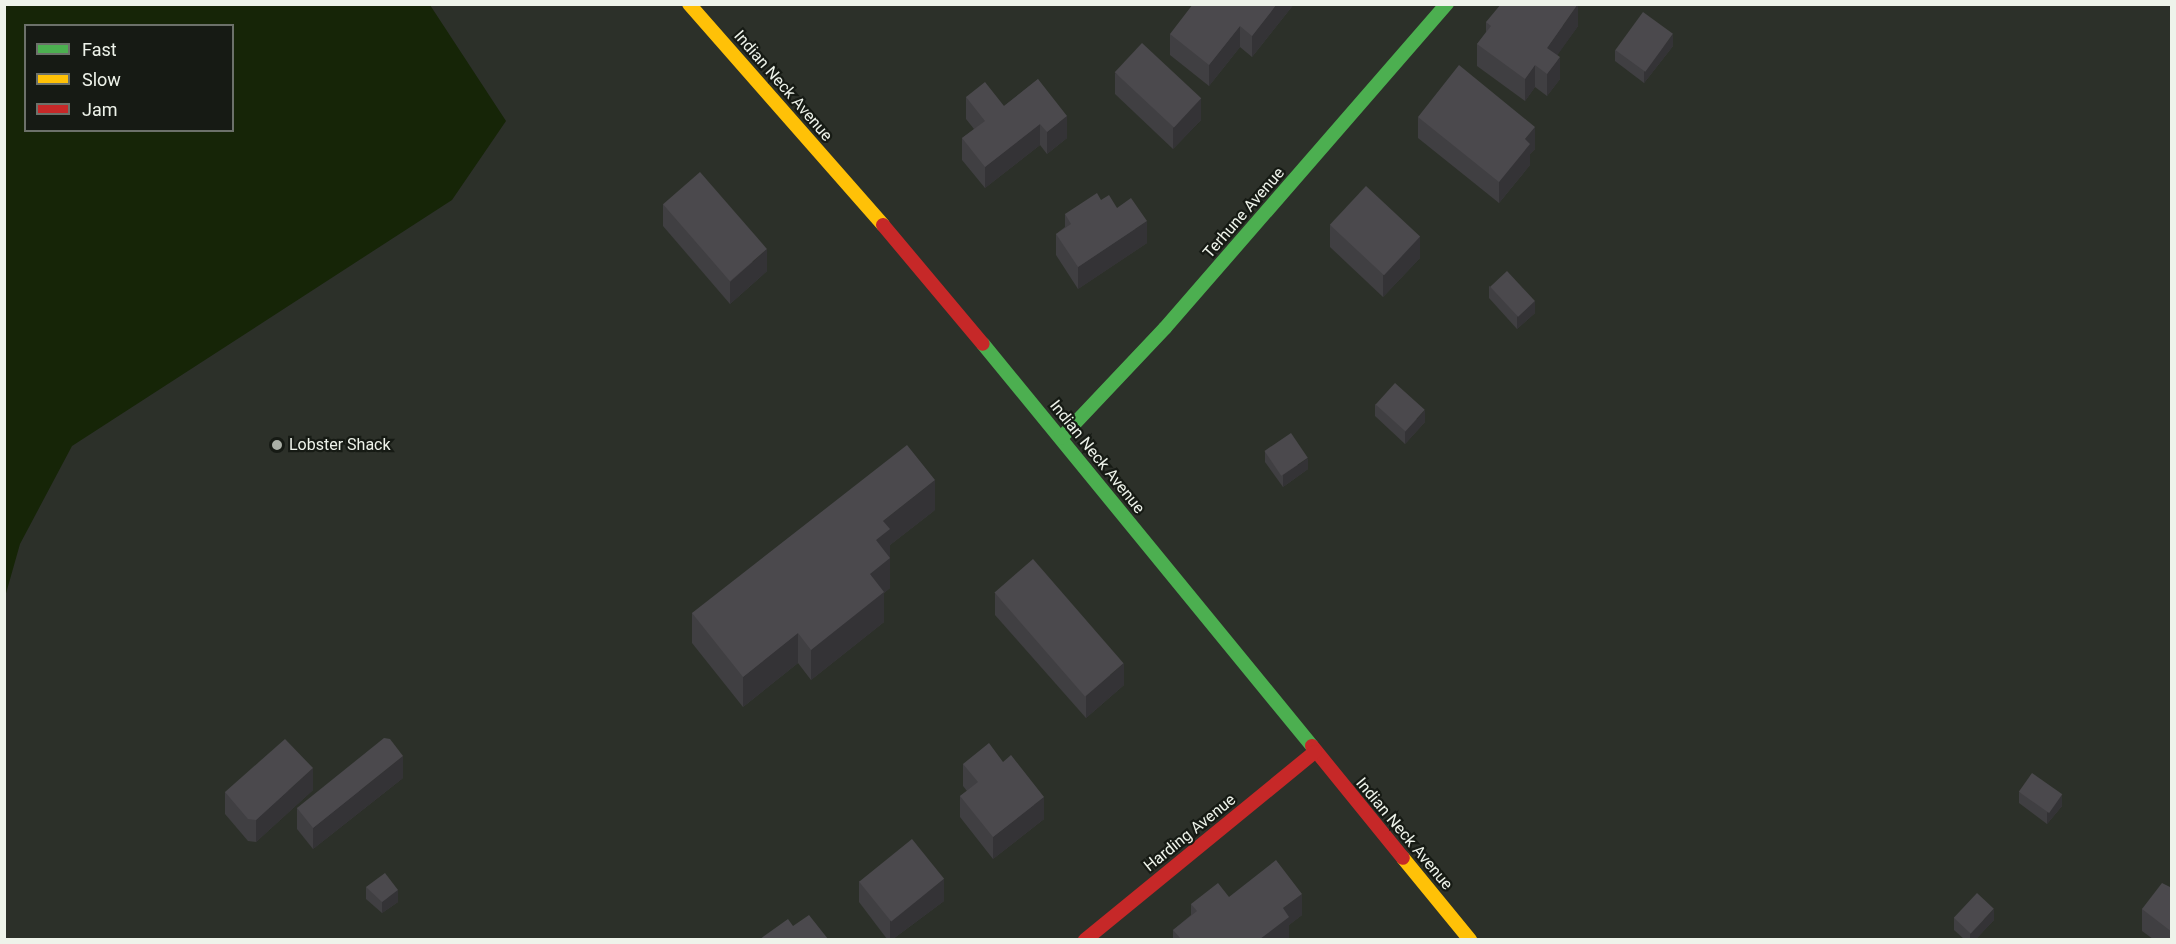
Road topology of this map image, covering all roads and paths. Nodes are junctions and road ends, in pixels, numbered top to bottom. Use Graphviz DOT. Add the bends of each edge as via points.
graph roads {
  1 [pos="689,4"];
  2 [pos="1447,4"];
  3 [pos="1061,438"];
  4 [pos="1315,752"];
  5 [pos="1085,939"];
  6 [pos="1470,939"];
  1 -- 3 [label="street, Indian Neck Avenue" via="934,283"];
  2 -- 3 [label="street, Terhune Avenue" via="1165,328"];
  3 -- 4 [label="street, Indian Neck Avenue"];
  4 -- 5 [label="street, Harding Avenue"];
  4 -- 6 [label="street, Indian Neck Avenue"];
}
